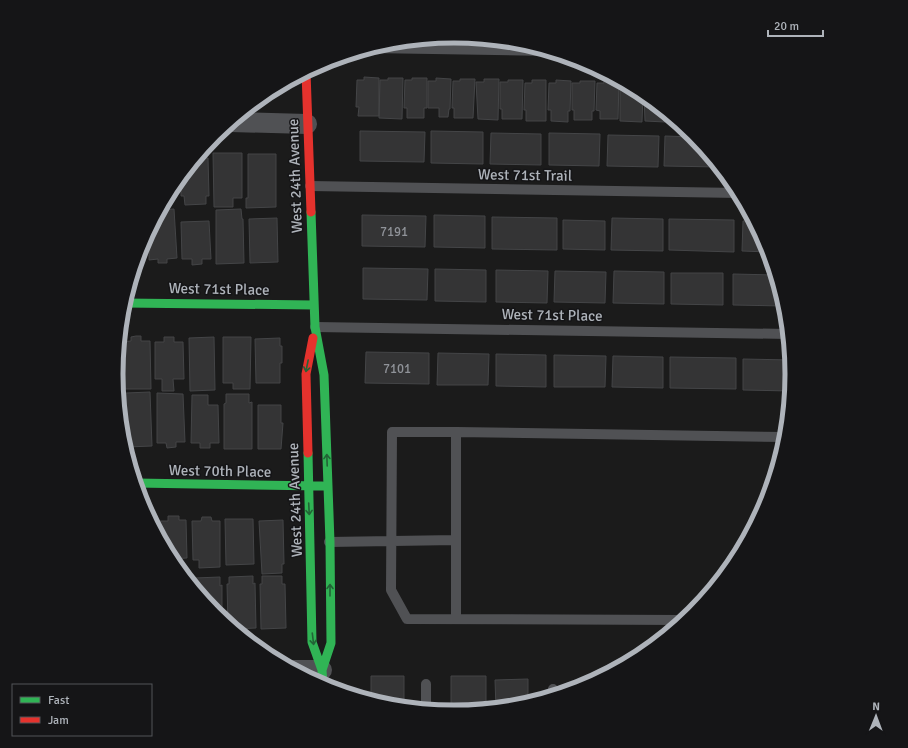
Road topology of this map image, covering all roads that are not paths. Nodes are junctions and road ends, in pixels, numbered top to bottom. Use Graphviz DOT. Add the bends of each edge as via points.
graph roads {
  1 [pos="393,48"];
  2 [pos="526,51"];
  3 [pos="306,78"];
  4 [pos="244,118"];
  5 [pos="307,124"];
  6 [pos="310,186"];
  7 [pos="731,193"];
  8 [pos="130,303"];
  9 [pos="314,305"];
  10 [pos="315,327"];
  11 [pos="782,334"];
  12 [pos="456,432"];
  13 [pos="779,437"];
  14 [pos="142,484"];
  15 [pos="308,486"];
  16 [pos="328,486"];
  17 [pos="456,540"];
  18 [pos="392,541"];
  19 [pos="311,542"];
  20 [pos="330,542"];
  21 [pos="456,619"];
  22 [pos="675,620"];
  23 [pos="323,678"];
  24 [pos="426,684"];
  25 [pos="426,703"];
  1 -- 2 [label="lane"];
  3 -- 5 [label="street, West 24th Avenue"];
  4 -- 5 [label="street"];
  5 -- 6 [label="street, West 24th Avenue"];
  6 -- 7 [label="lane, West 71st Trail"];
  6 -- 9 [label="street, West 24th Avenue"];
  8 -- 9 [label="street, West 71st Place"];
  9 -- 10 [label="street, West 24th Avenue"];
  10 -- 11 [label="lane, West 71st Place"];
  10 -- 15 [label="street, West 24th Avenue, one-way" via="306,374"];
  16 -- 10 [label="street, West 24th Avenue, one-way" via="324,374"];
  12 -- 13 [label="lane"];
  12 -- 17 [label="lane"];
  12 -- 18 [label="lane" via="392,432"];
  14 -- 15 [label="street, West 70th Place"];
  15 -- 16 [label="street, West 70th Place"];
  15 -- 19 [label="street, West 24th Avenue, one-way"];
  16 -- 20 [label="street, West 24th Avenue"];
  17 -- 18 [label="lane"];
  17 -- 21 [label="lane"];
  18 -- 20 [label="lane"];
  18 -- 21 [label="lane" via="391,590 407,619"];
  19 -- 20 [label="lane"];
  19 -- 23 [label="street, West 24th Avenue, one-way" via="312,642"];
  23 -- 20 [label="street, West 24th Avenue, one-way" via="331,642"];
  21 -- 22 [label="lane"];
  24 -- 25 [label="lane"];
}
